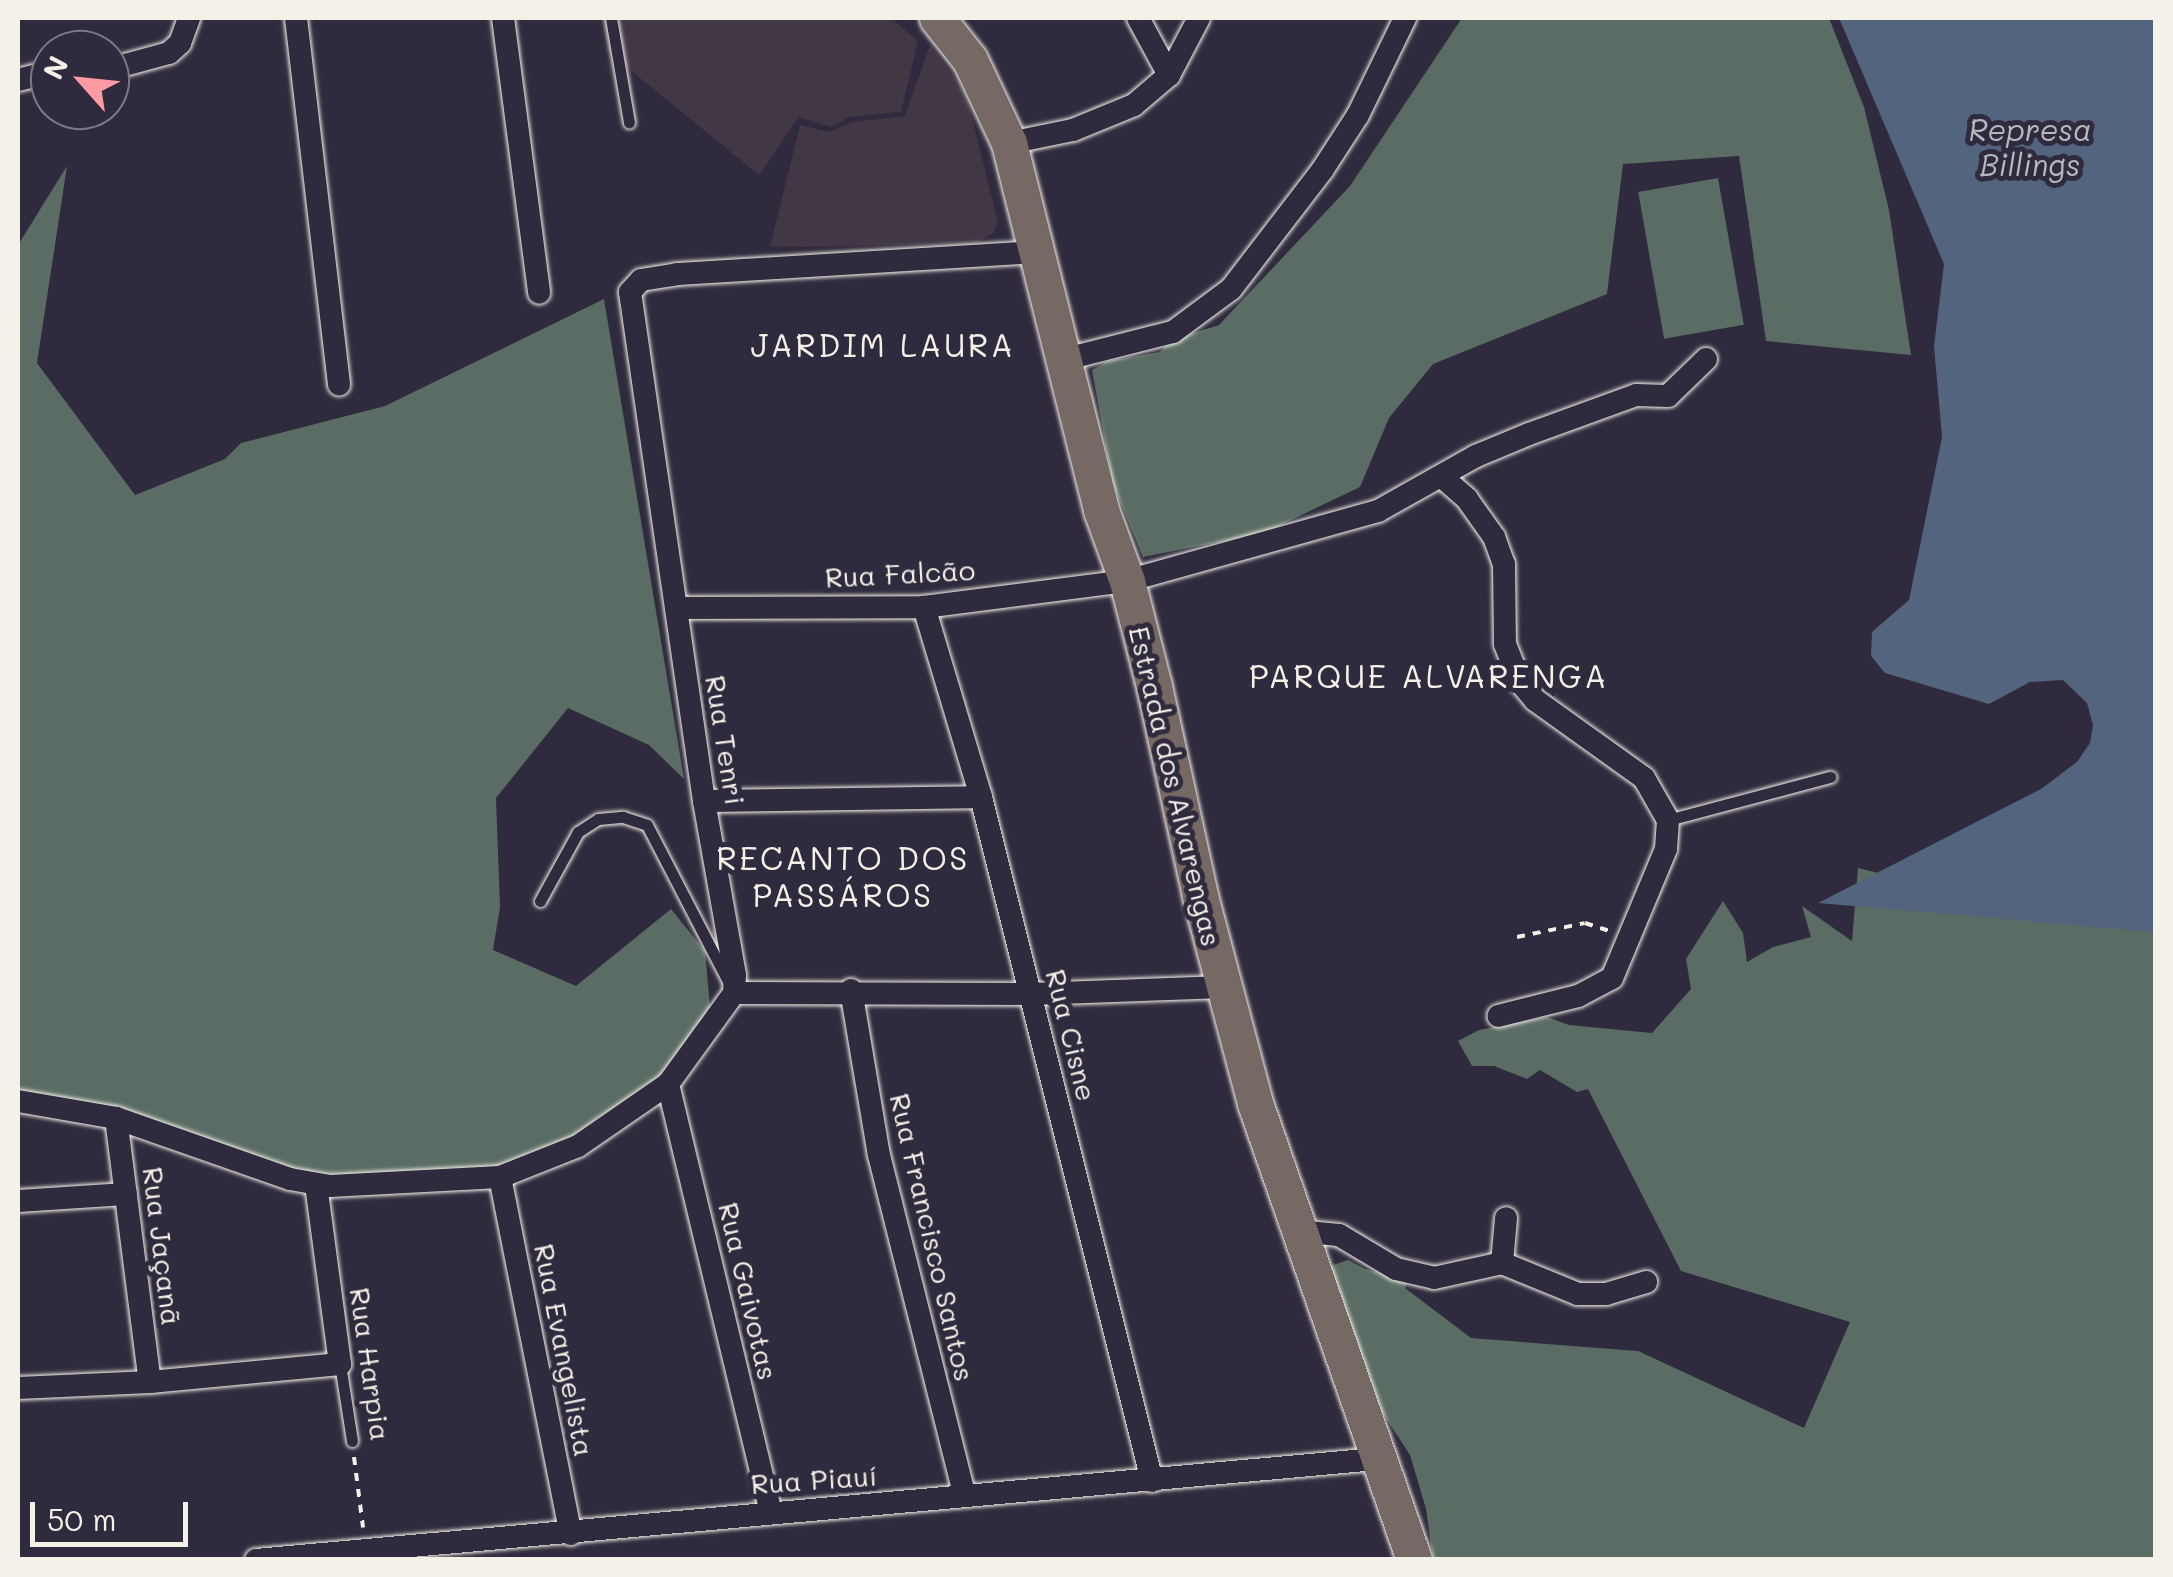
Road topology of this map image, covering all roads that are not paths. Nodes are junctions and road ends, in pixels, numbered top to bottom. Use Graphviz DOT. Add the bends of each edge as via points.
graph roads {
  1 [pos="188,18"];
  2 [pos="296,18"];
  3 [pos="503,18"];
  4 [pos="610,18"];
  5 [pos="938,18"];
  6 [pos="1138,18"];
  7 [pos="1199,18"];
  8 [pos="1405,18"];
  9 [pos="130,64"];
  10 [pos="1169,74"];
  11 [pos="629,122"];
  12 [pos="1009,143"];
  13 [pos="1038,252"];
  14 [pos="540,294"];
  15 [pos="1066,358"];
  16 [pos="1706,359"];
  17 [pos="339,384"];
  18 [pos="1442,477"];
  19 [pos="1127,581"];
  20 [pos="924,607"];
  21 [pos="676,608"];
  22 [pos="1830,777"];
  23 [pos="982,798"];
  24 [pos="704,801"];
  25 [pos="1668,820"];
  26 [pos="540,900"];
  27 [pos="1224,988"];
  28 [pos="852,990"];
  29 [pos="734,993"];
  30 [pos="1032,994"];
  31 [pos="1498,1016"];
  32 [pos="668,1084"];
  33 [pos="18,1101"];
  34 [pos="116,1118"];
  35 [pos="500,1177"];
  36 [pos="316,1185"];
  37 [pos="126,1194"];
  38 [pos="18,1201"];
  39 [pos="1506,1218"];
  40 [pos="1297,1231"];
  41 [pos="1502,1263"];
  42 [pos="1646,1282"];
  43 [pos="340,1364"];
  44 [pos="150,1382"];
  45 [pos="18,1388"];
  46 [pos="352,1440"];
  47 [pos="1376,1459"];
  48 [pos="1152,1481"];
  49 [pos="964,1494"];
  50 [pos="771,1512"];
  51 [pos="571,1534"];
  52 [pos="289,1558"];
  53 [pos="256,1560"];
  54 [pos="1414,1560"];
  1 -- 9 [label="street" via="169,53"];
  2 -- 17 [label="street"];
  3 -- 14 [label="street"];
  4 -- 11 [label="lane"];
  5 -- 12 [label="main road, Estrada dos Alvarengas" via="970,60"];
  6 -- 10 [label="street"];
  7 -- 10 [label="street"];
  8 -- 15 [label="street" via="1323,169 1230,289 1173,332"];
  10 -- 12 [label="street" via="1116,116"];
  12 -- 13 [label="main road, Estrada dos Alvarengas"];
  13 -- 15 [label="main road, Estrada dos Alvarengas"];
  13 -- 21 [label="street, Rua Tenri" via="677,274 634,286 629,306"];
  15 -- 19 [label="main road, Estrada dos Alvarengas" via="1101,510"];
  16 -- 18 [label="street, Rua Falcão" via="1668,396 1636,395 1476,456"];
  18 -- 19 [label="street, Rua Falcão" via="1378,511"];
  18 -- 25 [label="street" via="1494,537 1504,564 1505,644 1520,682 1535,700 1644,778"];
  19 -- 20 [label="street, Rua Falcão"];
  19 -- 27 [label="main road, Estrada dos Alvarengas"];
  20 -- 21 [label="street, Rua Falcão"];
  20 -- 23 [label="street, Rua Cisne"];
  21 -- 24 [label="street, Rua Tenri"];
  22 -- 25 [label="lane"];
  23 -- 24 [label="street"];
  23 -- 30 [label="street, Rua Cisne"];
  24 -- 29 [label="street, Rua Tenri" via="730,930"];
  25 -- 31 [label="street" via="1666,849 1608,983"];
  26 -- 29 [label="lane" via="578,832 598,819 623,817 647,825"];
  27 -- 30 [label="street"];
  27 -- 40 [label="main road, Estrada dos Alvarengas"];
  28 -- 29 [label="street"];
  28 -- 30 [label="street"];
  28 -- 49 [label="street, Rua Francisco Santos" via="879,1155"];
  29 -- 32 [label="street"];
  30 -- 48 [label="street, Rua Cisne"];
  32 -- 35 [label="street" via="578,1146"];
  32 -- 50 [label="street, Rua Gaivotas"];
  33 -- 34 [label="street"];
  34 -- 36 [label="street"];
  34 -- 37 [label="street, Rua Jaçanã"];
  35 -- 36 [label="street"];
  35 -- 51 [label="street, Rua Evangelista"];
  36 -- 43 [label="street, Rua Harpia"];
  37 -- 38 [label="street"];
  37 -- 44 [label="street, Rua Jaçanã"];
  39 -- 41 [label="street"];
  40 -- 41 [label="street" via="1338,1235 1422,1277"];
  40 -- 47 [label="main road, Estrada dos Alvarengas"];
  41 -- 42 [label="street" via="1578,1294"];
  43 -- 44 [label="street"];
  43 -- 46 [label="lane, Rua Harpia"];
  44 -- 45 [label="street"];
  47 -- 48 [label="street, Rua Piauí"];
  47 -- 54 [label="main road, Estrada dos Alvarengas"];
  48 -- 49 [label="street, Rua Piauí"];
  49 -- 50 [label="street, Rua Piauí"];
  50 -- 51 [label="street, Rua Piauí"];
  51 -- 52 [label="street, Rua Piauí"];
  52 -- 53 [label="street, Rua Piauí"];
}
